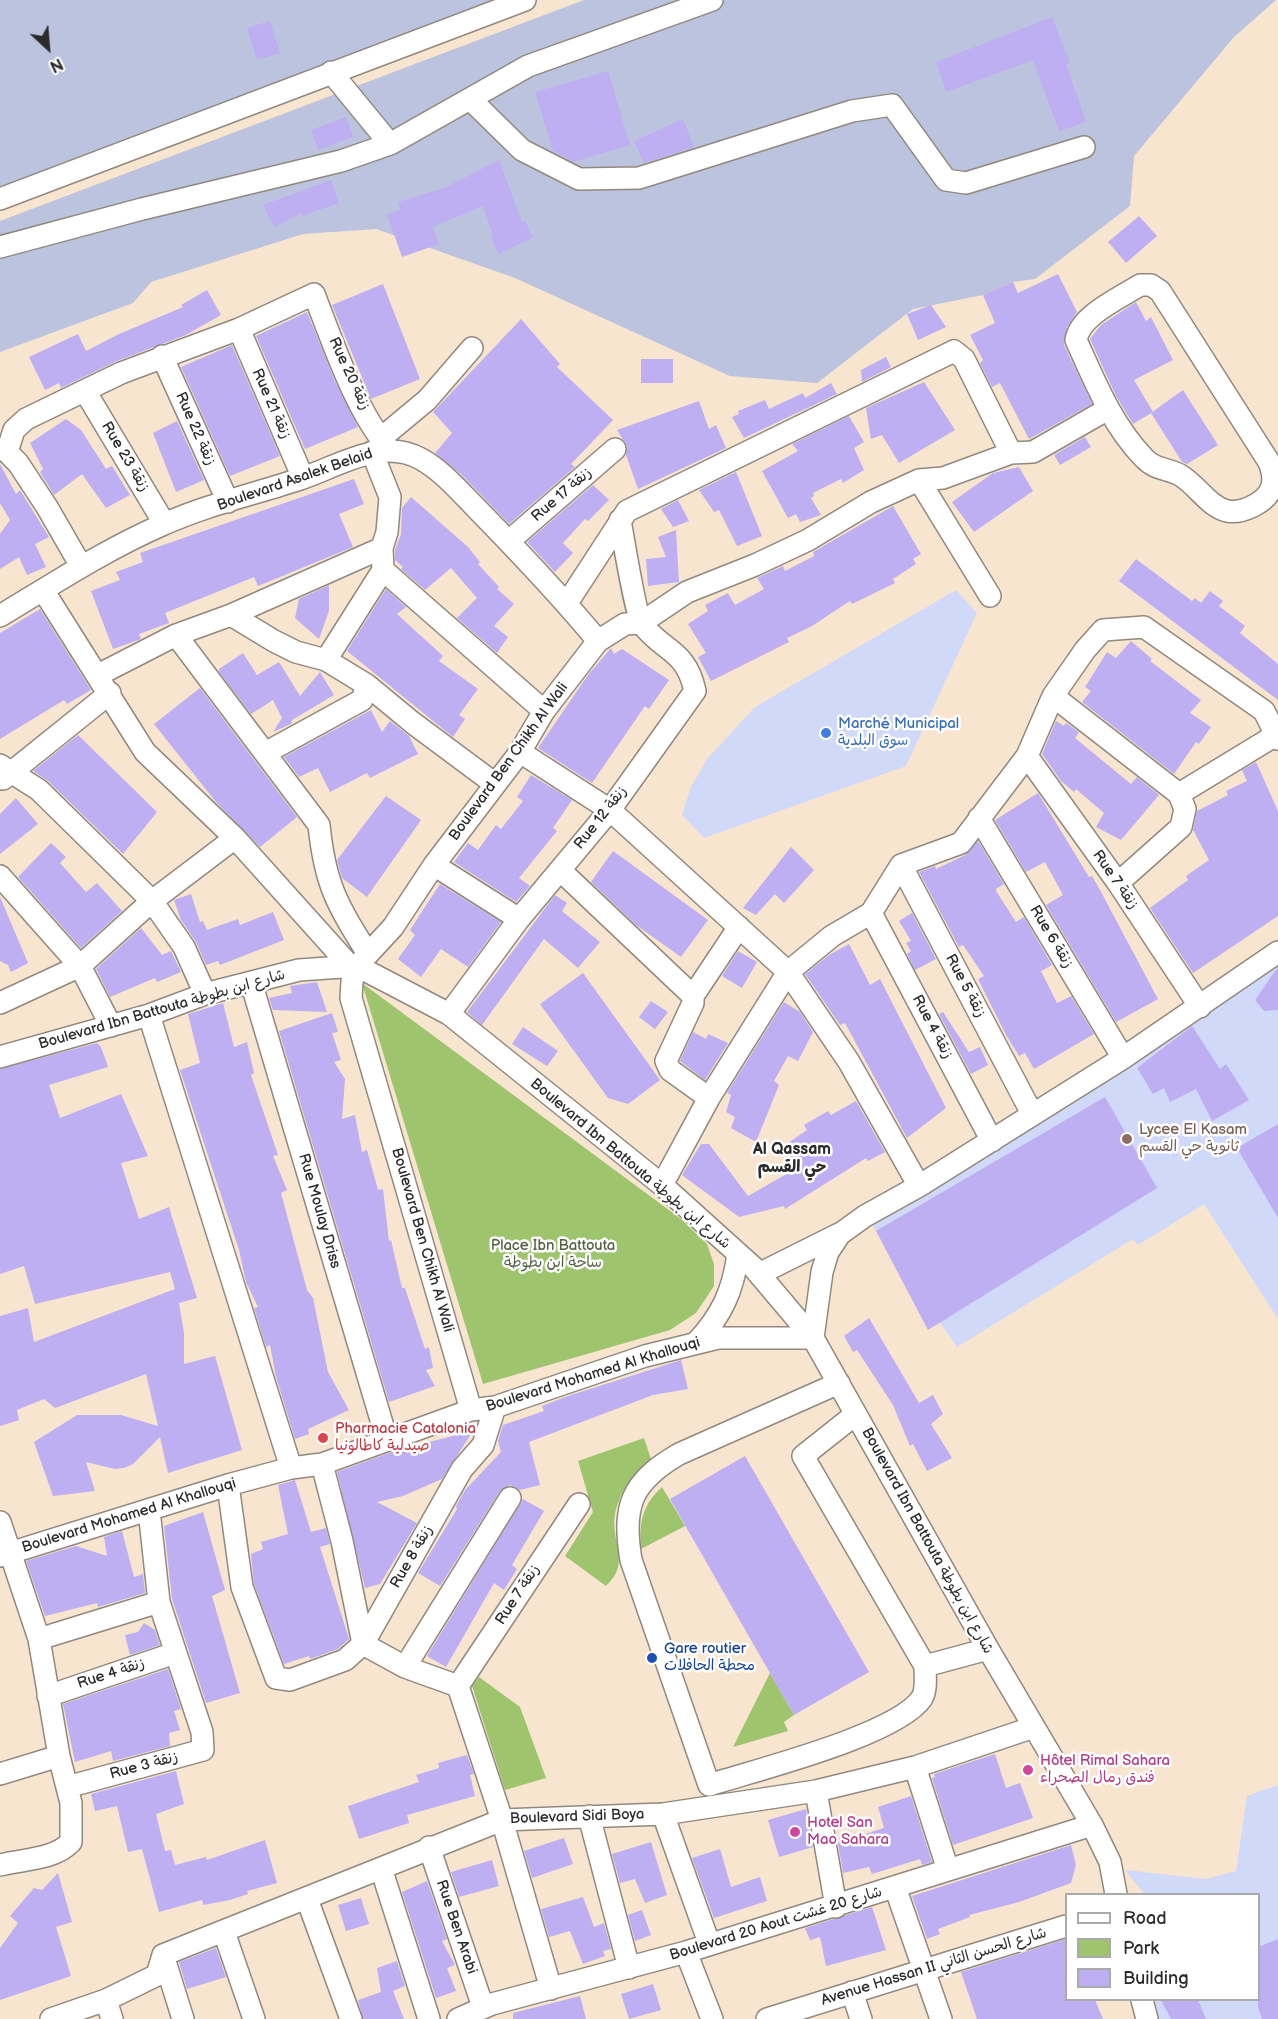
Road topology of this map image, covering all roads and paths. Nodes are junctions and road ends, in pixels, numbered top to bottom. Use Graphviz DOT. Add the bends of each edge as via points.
graph roads {
  1 [pos="525,0"];
  2 [pos="712,0"];
  3 [pos="331,72"];
  4 [pos="470,99"];
  5 [pos="390,144"];
  6 [pos="1084,147"];
  7 [pos="0,199"];
  8 [pos="0,247"];
  9 [pos="239,329"];
  10 [pos="472,348"];
  11 [pos="162,356"];
  12 [pos="85,391"];
  13 [pos="1108,410"];
  14 [pos="380,447"];
  15 [pos="615,449"];
  16 [pos="1011,453"];
  17 [pos="303,478"];
  18 [pos="919,480"];
  19 [pos="228,502"];
  20 [pos="620,520"];
  21 [pos="164,523"];
  22 [pos="509,541"];
  23 [pos="382,548"];
  24 [pos="81,566"];
  25 [pos="383,570"];
  26 [pos="43,590"];
  27 [pos="990,596"];
  28 [pos="567,603"];
  29 [pos="231,615"];
  30 [pos="0,616"];
  31 [pos="641,623"];
  32 [pos="176,635"];
  33 [pos="598,642"];
  34 [pos="326,660"];
  35 [pos="104,684"];
  36 [pos="367,685"];
  37 [pos="1053,696"];
  38 [pos="544,711"];
  39 [pos="1277,737"];
  40 [pos="267,752"];
  41 [pos="520,752"];
  42 [pos="1027,756"];
  43 [pos="4,773"];
  44 [pos="495,784"];
  45 [pos="1179,794"];
  46 [pos="610,810"];
  47 [pos="979,818"];
  48 [pos="235,838"];
  49 [pos="434,865"];
  50 [pos="901,865"];
  51 [pos="560,870"];
  52 [pos="1118,883"];
  53 [pos="4,887"];
  54 [pos="152,901"];
  55 [pos="871,913"];
  56 [pos="519,919"];
  57 [pos="739,927"];
  58 [pos="1278,952"];
  59 [pos="358,962"];
  60 [pos="80,966"];
  61 [pos="788,972"];
  62 [pos="251,982"];
  63 [pos="205,994"];
  64 [pos="693,996"];
  65 [pos="0,1003"];
  66 [pos="1200,1007"];
  67 [pos="449,1014"];
  68 [pos="149,1015"];
  69 [pos="111,1026"];
  70 [pos="0,1057"];
  71 [pos="1123,1058"];
  72 [pos="708,1098"];
  73 [pos="1028,1106"];
  74 [pos="992,1141"];
  75 [pos="662,1185"];
  76 [pos="919,1186"];
  77 [pos="840,1234"];
  78 [pos="738,1254"];
  79 [pos="759,1274"];
  80 [pos="813,1338"];
  81 [pos="696,1343"];
  82 [pos="839,1383"];
  83 [pos="495,1407"];
  84 [pos="471,1410"];
  85 [pos="856,1413"];
  86 [pos="387,1440"];
  87 [pos="322,1464"];
  88 [pos="291,1468"];
  89 [pos="228,1485"];
  90 [pos="510,1498"];
  91 [pos="579,1504"];
  92 [pos="149,1510"];
  93 [pos="0,1522"];
  94 [pos="4,1554"];
  95 [pos="159,1602"];
  96 [pos="39,1639"];
  97 [pos="363,1644"];
  98 [pos="988,1649"];
  99 [pos="175,1653"];
  100 [pos="925,1666"];
  101 [pos="405,1667"];
  102 [pos="458,1686"];
  103 [pos="48,1696"];
  104 [pos="1034,1727"];
  105 [pos="59,1756"];
  106 [pos="915,1767"];
  107 [pos="0,1774"];
  108 [pos="710,1785"];
  109 [pos="67,1787"];
  110 [pos="816,1791"];
  111 [pos="715,1806"];
  112 [pos="663,1814"];
  113 [pos="589,1815"];
  114 [pos="502,1820"];
  115 [pos="1092,1825"];
  116 [pos="429,1847"];
  117 [pos="0,1865"];
  118 [pos="381,1868"];
  119 [pos="948,1870"];
  120 [pos="895,1887"];
  121 [pos="1116,1893"];
  122 [pos="307,1899"];
  123 [pos="836,1907"];
  124 [pos="1065,1926"];
  125 [pos="224,1932"];
  126 [pos="709,1943"];
  127 [pos="686,1952"];
  128 [pos="162,1955"];
  129 [pos="629,1968"];
  130 [pos="923,1970"];
  131 [pos="551,1989"];
  132 [pos="852,1992"];
  133 [pos="1142,2001"];
  134 [pos="109,2009"];
  135 [pos="491,2010"];
  136 [pos="777,2017"];
  137 [pos="51,2019"];
  138 [pos="183,2019"];
  139 [pos="254,2019"];
  140 [pos="351,2019"];
  141 [pos="429,2019"];
  142 [pos="458,2019"];
  143 [pos="712,2019"];
  144 [pos="861,2019"];
  145 [pos="941,2019"];
  146 [pos="1148,2019"];
  1 -- 3 [label="street"];
  2 -- 4 [label="street" via="528,66"];
  3 -- 5 [label="street"];
  3 -- 7 [label="street"];
  4 -- 5 [label="street"];
  4 -- 6 [label="street" via="522,150 579,179 639,178 852,111 892,105 946,180 966,183"];
  5 -- 8 [label="street" via="341,161"];
  9 -- 11 [label="street"];
  9 -- 14 [label="street, Rue 20 زنقة" via="314,294"];
  9 -- 17 [label="street, Rue 21 زنقة"];
  10 -- 14 [label="street"];
  11 -- 12 [label="street"];
  11 -- 19 [label="street, Rue 22 زنقة"];
  12 -- 21 [label="street, Rue 23 زنقة"];
  12 -- 24 [label="street" via="26,419 14,430 7,452 47,507"];
  13 -- 13 [label="street" via="1151,465 1180,476 1215,506 1228,512 1242,511 1266,500 1272,490 1275,476 1269,462 1160,291 1151,285 1140,285 1095,314 1077,334 1076,340"];
  13 -- 16 [label="street, Boulevard Ben Chikh Al Wali" via="1033,452"];
  14 -- 17 [label="street, Boulevard Asalek Belaid"];
  14 -- 22 [label="street, Boulevard Asalek Belaid" via="427,464"];
  14 -- 23 [label="street, Rue 20 زنقة" via="390,497"];
  15 -- 22 [label="street, Rue 17 زنقة"];
  16 -- 18 [label="street, Boulevard Ben Chikh Al Wali" via="943,478"];
  16 -- 20 [label="street" via="964,359 954,351 627,511"];
  17 -- 19 [label="street, Boulevard Asalek Belaid"];
  18 -- 27 [label="street"];
  18 -- 31 [label="street, Boulevard Ben Chikh Al Wali" via="872,502 797,546 687,592"];
  19 -- 21 [label="street, Boulevard Asalek Belaid"];
  20 -- 28 [label="street"];
  20 -- 31 [label="street"];
  21 -- 24 [label="street, Boulevard Asalek Belaid"];
  22 -- 28 [label="street, Boulevard Asalek Belaid"];
  23 -- 25 [label="street, Rue 20 زنقة"];
  23 -- 29 [label="street"];
  24 -- 26 [label="street, Boulevard Asalek Belaid"];
  25 -- 34 [label="street"];
  25 -- 38 [label="street"];
  26 -- 30 [label="street, Boulevard Asalek Belaid"];
  26 -- 35 [label="street"];
  28 -- 33 [label="street, Boulevard Asalek Belaid"];
  29 -- 32 [label="street"];
  29 -- 34 [label="street" via="296,652"];
  31 -- 33 [label="street, Boulevard Ben Chikh Al Wali" via="625,624"];
  31 -- 46 [label="street, Rue 12 زنقة" via="682,660 695,691"];
  32 -- 35 [label="street"];
  32 -- 40 [label="street"];
  33 -- 38 [label="street, Boulevard Ben Chikh Al Wali"];
  34 -- 36 [label="street"];
  35 -- 43 [label="street"];
  35 -- 48 [label="street" via="145,752"];
  36 -- 40 [label="street" via="362,700"];
  36 -- 44 [label="street"];
  37 -- 39 [label="street" via="1103,630 1144,627 1264,711"];
  37 -- 42 [label="street"];
  37 -- 45 [label="street"];
  38 -- 41 [label="street, Boulevard Ben Chikh Al Wali"];
  39 -- 45 [label="street"];
  40 -- 59 [label="street" via="319,825 323,863"];
  41 -- 44 [label="street, Boulevard Ben Chikh Al Wali"];
  41 -- 46 [label="street"];
  42 -- 47 [label="street"];
  42 -- 52 [label="street, Rue 7 زنقة"];
  43 -- 54 [label="street" via="39,790"];
  44 -- 49 [label="street, Boulevard Ben Chikh Al Wali"];
  45 -- 52 [label="street" via="1185,809 1181,827"];
  46 -- 51 [label="street, Rue 12 زنقة"];
  46 -- 57 [label="street"];
  47 -- 50 [label="street" via="961,843"];
  47 -- 71 [label="street, Rue 6 زنقة"];
  48 -- 54 [label="street"];
  48 -- 59 [label="street"];
  49 -- 56 [label="street"];
  49 -- 59 [label="street, Boulevard Ben Chikh Al Wali" via="393,927"];
  50 -- 55 [label="street"];
  50 -- 73 [label="street, Rue 5 زنقة"];
  51 -- 56 [label="street, Rue 12 زنقة"];
  51 -- 64 [label="street"];
  52 -- 66 [label="street, Rue 7 زنقة"];
  53 -- 60 [label="street"];
  54 -- 60 [label="street"];
  54 -- 63 [label="street" via="184,947"];
  55 -- 61 [label="street" via="832,936"];
  55 -- 74 [label="street, Rue 4 زنقة"];
  56 -- 67 [label="street, Rue 12 زنقة"];
  57 -- 61 [label="street"];
  57 -- 64 [label="street"];
  58 -- 66 [label="street"];
  59 -- 62 [label="street, Boulevard Ibn Battouta شارع ابن بطوطة"];
  59 -- 67 [label="street, Boulevard Ibn Battouta شارع ابن بطوطة"];
  59 -- 84 [label="street, Boulevard Ben Chikh Al Wali" via="351,998"];
  60 -- 65 [label="street"];
  60 -- 69 [label="street"];
  61 -- 72 [label="street"];
  61 -- 76 [label="street" via="849,1062"];
  62 -- 63 [label="street, Boulevard Ibn Battouta شارع ابن بطوطة"];
  62 -- 86 [label="street, Rue Moulay Driss"];
  63 -- 68 [label="street, Boulevard Ibn Battouta شارع ابن بطوطة"];
  64 -- 72 [label="street" via="666,1061 670,1070"];
  66 -- 71 [label="street"];
  67 -- 75 [label="street, Boulevard Ibn Battouta شارع ابن بطوطة"];
  68 -- 69 [label="street, Boulevard Ibn Battouta شارع ابن بطوطة"];
  68 -- 88 [label="street"];
  69 -- 70 [label="street, Boulevard Ibn Battouta شارع ابن بطوطة"];
  71 -- 74 [label="street"];
  72 -- 75 [label="street"];
  74 -- 76 [label="street"];
  75 -- 78 [label="street, Boulevard Ibn Battouta شارع ابن بطوطة"];
  76 -- 77 [label="street"];
  77 -- 79 [label="street"];
  77 -- 80 [label="street" via="828,1252 822,1272"];
  78 -- 79 [label="street, Boulevard Ibn Battouta شارع ابن بطوطة"];
  78 -- 81 [label="street" via="727,1303"];
  79 -- 80 [label="street, Boulevard Ibn Battouta شارع ابن بطوطة"];
  80 -- 81 [label="street, Boulevard Mohamed Al Khallouqi" via="718,1338"];
  80 -- 82 [label="street, Boulevard Ibn Battouta شارع ابن بطوطة"];
  81 -- 83 [label="street, Boulevard Mohamed Al Khallouqi" via="645,1356"];
  82 -- 85 [label="street, Boulevard Ibn Battouta شارع ابن بطوطة"];
  82 -- 108 [label="street" via="679,1454 644,1479 631,1503 627,1534 631,1560"];
  83 -- 84 [label="street, Boulevard Mohamed Al Khallouqi"];
  83 -- 97 [label="street, Rue 8 زنقة" via="483,1445 462,1469"];
  84 -- 86 [label="street, Boulevard Mohamed Al Khallouqi"];
  85 -- 98 [label="street, Boulevard Ibn Battouta شارع ابن بطوطة"];
  85 -- 100 [label="street" via="803,1456"];
  86 -- 87 [label="street, Boulevard Mohamed Al Khallouqi"];
  87 -- 88 [label="street, Boulevard Mohamed Al Khallouqi"];
  87 -- 97 [label="street"];
  88 -- 89 [label="street, Boulevard Mohamed Al Khallouqi"];
  89 -- 92 [label="street, Boulevard Mohamed Al Khallouqi"];
  89 -- 97 [label="street, Rue 8 زنقة" via="242,1587 276,1678 290,1680 345,1660"];
  90 -- 101 [label="street"];
  91 -- 102 [label="street, Rue 7 زنقة"];
  92 -- 94 [label="street, Boulevard Mohamed Al Khallouqi"];
  92 -- 95 [label="street"];
  93 -- 94 [label="street"];
  94 -- 96 [label="street"];
  95 -- 96 [label="street"];
  95 -- 99 [label="street"];
  96 -- 103 [label="street"];
  97 -- 101 [label="street"];
  98 -- 100 [label="street"];
  98 -- 104 [label="street, Boulevard Ibn Battouta شارع ابن بطوطة"];
  99 -- 103 [label="street, Rue 4 زنقة"];
  99 -- 109 [label="street, Rue 3 زنقة" via="202,1732 203,1750"];
  100 -- 108 [label="street" via="922,1697 907,1713 886,1725"];
  101 -- 102 [label="street"];
  102 -- 114 [label="street"];
  103 -- 105 [label="street"];
  104 -- 106 [label="street, Boulevard Sidi Boya"];
  104 -- 115 [label="street, Boulevard Ibn Battouta شارع ابن بطوطة"];
  105 -- 107 [label="street"];
  105 -- 109 [label="street"];
  106 -- 110 [label="street, Boulevard Sidi Boya"];
  106 -- 119 [label="street"];
  108 -- 111 [label="street"];
  109 -- 117 [label="street" via="71,1842 44,1857"];
  110 -- 111 [label="street, Boulevard Sidi Boya"];
  110 -- 123 [label="street"];
  111 -- 112 [label="street, Boulevard Sidi Boya"];
  112 -- 113 [label="street, Boulevard Sidi Boya"];
  112 -- 126 [label="street"];
  113 -- 114 [label="street, Boulevard Sidi Boya"];
  113 -- 129 [label="street"];
  114 -- 116 [label="street, Boulevard Sidi Boya"];
  114 -- 131 [label="street"];
  115 -- 119 [label="street, Boulevard 20 Aout شارع 20 غشت"];
  115 -- 121 [label="street, Boulevard Ibn Battouta شارع ابن بطوطة" via="1110,1862"];
  116 -- 118 [label="street, Boulevard Sidi Boya"];
  116 -- 135 [label="street, Rue Ben Arabi"];
  118 -- 122 [label="street, Boulevard Sidi Boya"];
  118 -- 141 [label="street"];
  119 -- 120 [label="street, Boulevard 20 Aout شارع 20 غشت"];
  120 -- 123 [label="street, Boulevard 20 Aout شارع 20 غشت"];
  120 -- 130 [label="street"];
  122 -- 125 [label="street, Boulevard Sidi Boya"];
  122 -- 140 [label="street"];
  123 -- 126 [label="street, Boulevard 20 Aout شارع 20 غشت"];
  124 -- 130 [label="street, Avenue Hassan II شارع الحسن الثاني"];
  125 -- 128 [label="street, Boulevard Sidi Boya"];
  125 -- 139 [label="street"];
  126 -- 127 [label="street, Boulevard 20 Aout شارع 20 غشت"];
  127 -- 129 [label="street, Boulevard 20 Aout شارع 20 غشت"];
  127 -- 143 [label="street"];
  128 -- 134 [label="street" via="157,1975"];
  128 -- 138 [label="street"];
  129 -- 131 [label="street, Boulevard 20 Aout شارع 20 غشت"];
  130 -- 132 [label="street, Avenue Hassan II شارع الحسن الثاني"];
  130 -- 145 [label="street"];
  131 -- 135 [label="street, Boulevard 20 Aout شارع 20 غشت"];
  132 -- 136 [label="street, Avenue Hassan II شارع الحسن الثاني"];
  132 -- 144 [label="street"];
  133 -- 146 [label="street"];
  134 -- 137 [label="street"];
  135 -- 142 [label="street, Boulevard 20 Aout شارع 20 غشت"];
}
